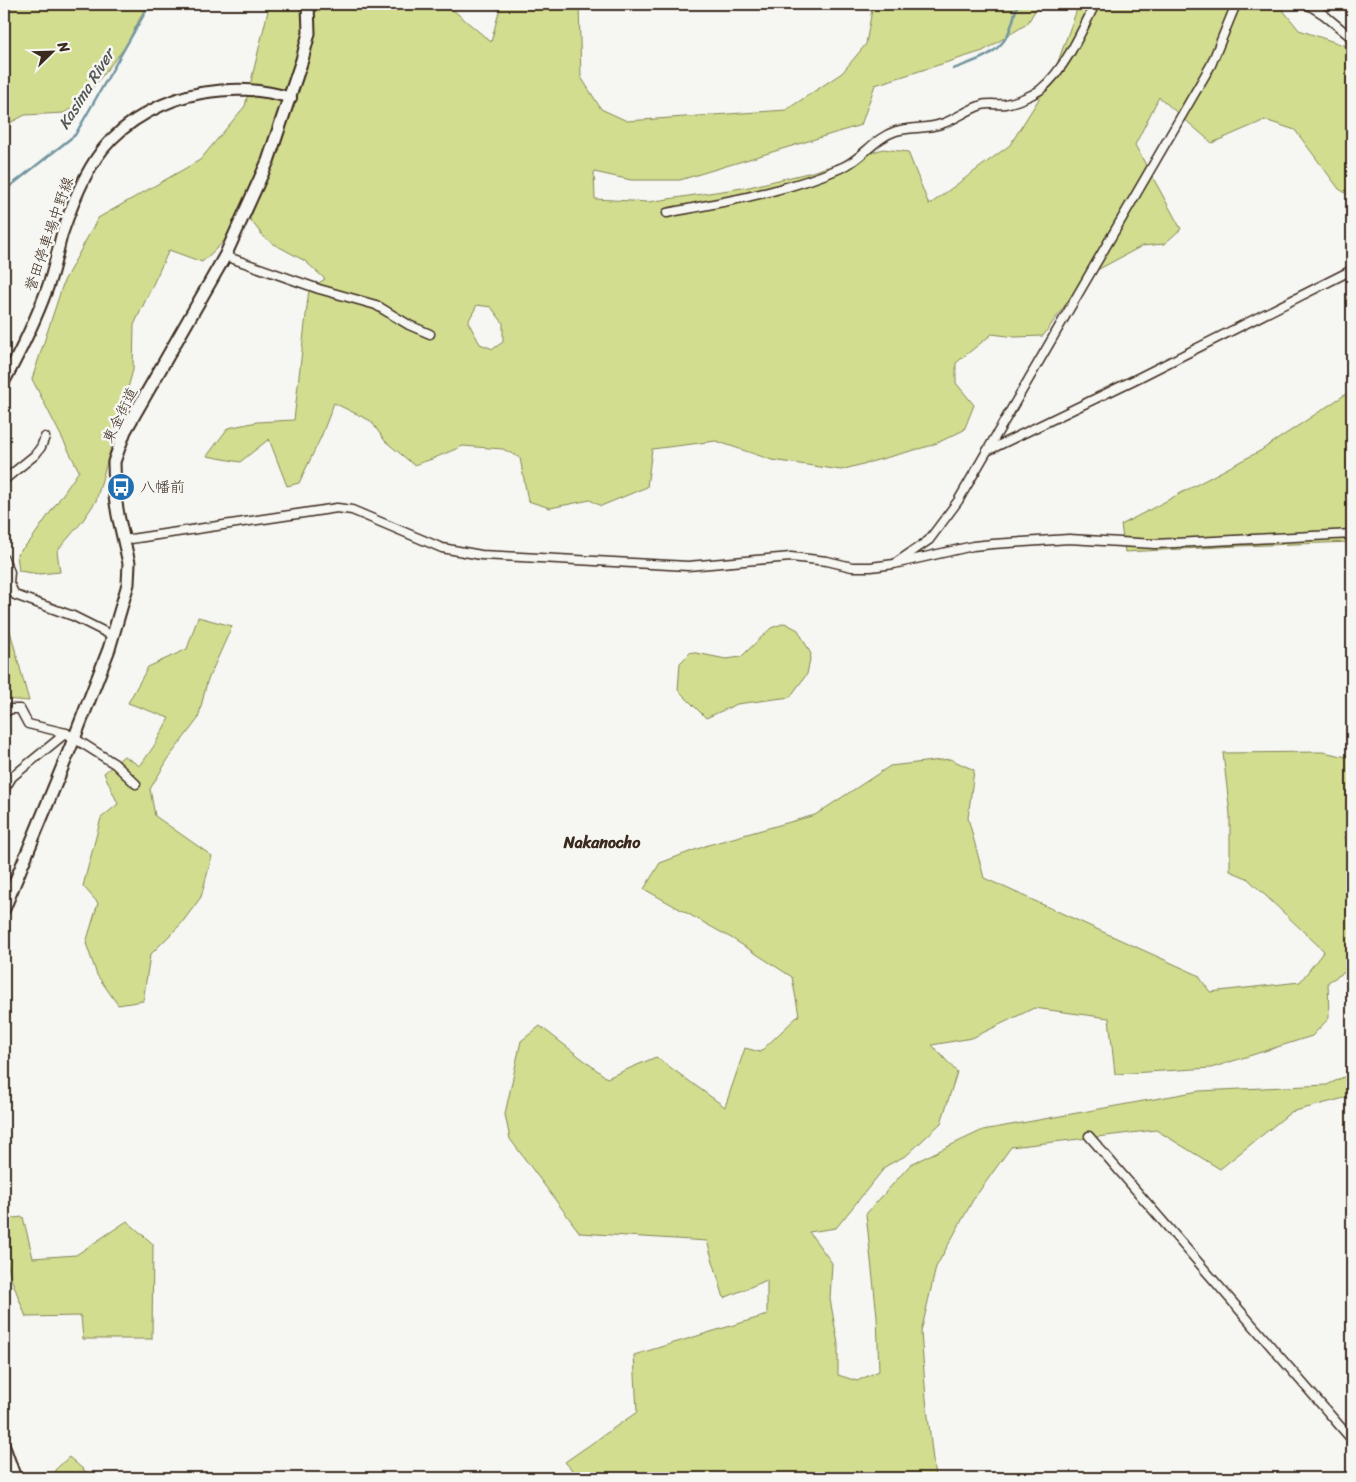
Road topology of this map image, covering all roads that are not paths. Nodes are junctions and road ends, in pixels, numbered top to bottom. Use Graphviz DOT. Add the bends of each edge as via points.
graph roads {
  1 [pos="308,4"];
  2 [pos="1094,4"];
  3 [pos="1236,4"];
  4 [pos="1307,4"];
  5 [pos="1352,38"];
  6 [pos="291,98"];
  7 [pos="667,213"];
  8 [pos="225,256"];
  9 [pos="1352,270"];
  10 [pos="430,334"];
  11 [pos="4,382"];
  12 [pos="45,436"];
  13 [pos="987,450"];
  14 [pos="4,480"];
  15 [pos="1352,534"];
  16 [pos="124,540"];
  17 [pos="4,559"];
  18 [pos="894,564"];
  19 [pos="113,636"];
  20 [pos="4,714"];
  21 [pos="70,736"];
  22 [pos="136,784"];
  23 [pos="4,790"];
  24 [pos="4,909"];
  25 [pos="1089,1136"];
  26 [pos="1352,1440"];
  27 [pos="4,1447"];
  28 [pos="15,1478"];
  1 -- 6 [label="highway, 東金街道" via="309,33"];
  2 -- 7 [label="street" via="1056,74 1033,94 1007,104 982,105 939,125 905,129 882,136 846,166 809,181 750,197"];
  3 -- 13 [label="street" via="1211,65"];
  4 -- 5 [label="street"];
  6 -- 8 [label="highway, 東金街道" via="268,161"];
  6 -- 11 [label="main road, 誉田停車場中野線" via="268,92 227,89 186,96 155,108 129,125 104,148 85,177 72,206 48,288 25,344"];
  8 -- 10 [label="street" via="376,305"];
  8 -- 16 [label="highway, 東金街道" via="125,431 114,462 115,497"];
  9 -- 13 [label="street"];
  12 -- 14 [label="street" via="36,455"];
  13 -- 18 [label="street" via="958,501 929,540"];
  15 -- 18 [label="street" via="1155,544 1068,539 973,546"];
  16 -- 18 [label="street" via="337,508 352,510 442,548 481,554 688,566 791,557 852,567"];
  16 -- 19 [label="highway, 東金街道" via="129,563 128,584"];
  17 -- 19 [label="street" via="15,595 73,616"];
  19 -- 21 [label="highway, 東金街道"];
  20 -- 21 [label="street" via="10,709 20,709 28,724"];
  21 -- 22 [label="street" via="115,764"];
  21 -- 23 [label="street" via="12,776"];
  21 -- 24 [label="highway, 東金街道"];
  25 -- 26 [label="street"];
  27 -- 28 [label="highway"];
}
